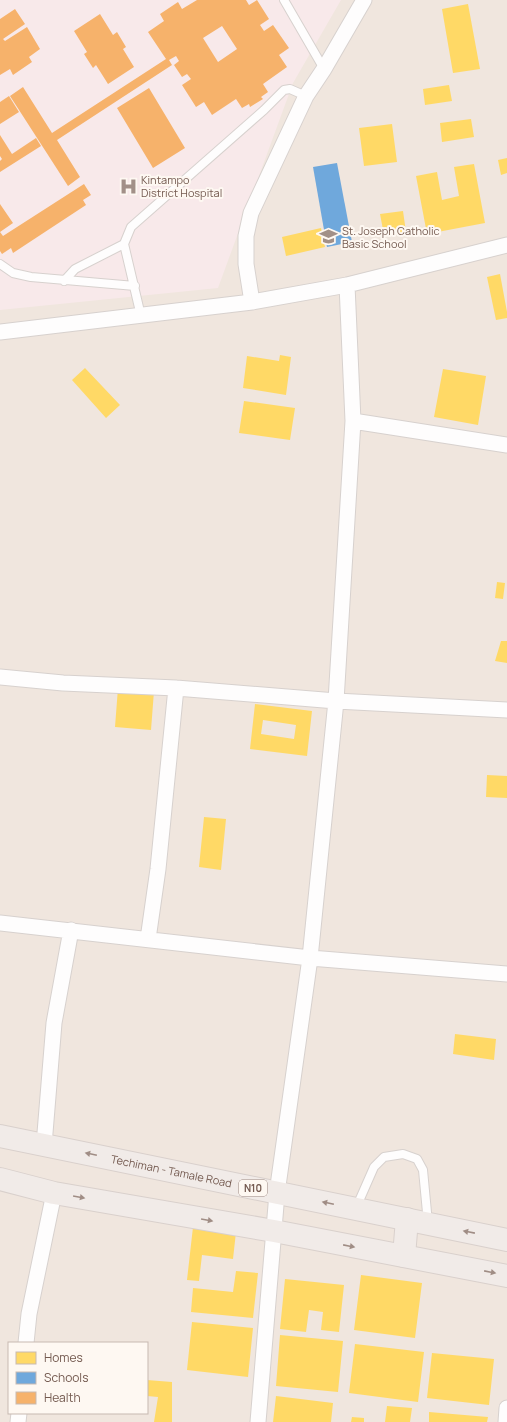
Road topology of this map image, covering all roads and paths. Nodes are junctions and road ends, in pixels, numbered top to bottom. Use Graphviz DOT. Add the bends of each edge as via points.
graph roads {
  1 [pos="284,0"];
  2 [pos="364,0"];
  3 [pos="324,68"];
  4 [pos="306,96"];
  5 [pos="124,244"];
  6 [pos="507,245"];
  7 [pos="0,264"];
  8 [pos="64,281"];
  9 [pos="347,285"];
  10 [pos="135,286"];
  11 [pos="252,302"];
  12 [pos="141,316"];
  13 [pos="0,332"];
  14 [pos="353,421"];
  15 [pos="507,445"];
  16 [pos="0,677"];
  17 [pos="176,688"];
  18 [pos="336,701"];
  19 [pos="507,710"];
  20 [pos="0,923"];
  21 [pos="71,930"];
  22 [pos="148,939"];
  23 [pos="310,958"];
  24 [pos="507,974"];
  25 [pos="0,1136"];
  26 [pos="44,1145"];
  27 [pos="0,1179"];
  28 [pos="54,1193"];
  29 [pos="277,1193"];
  30 [pos="356,1209"];
  31 [pos="417,1222"];
  32 [pos="274,1231"];
  33 [pos="507,1240"];
  34 [pos="404,1256"];
  35 [pos="507,1276"];
  36 [pos="26,1342"];
  37 [pos="507,1408"];
  38 [pos="258,1422"];
  39 [pos="506,1422"];
  1 -- 3 [label="lane"];
  2 -- 3 [label="street"];
  3 -- 4 [label="street"];
  4 -- 5 [label="lane" via="290,89 284,90 131,227"];
  4 -- 11 [label="street" via="251,213 246,236 246,264"];
  5 -- 8 [label="lane" via="75,269"];
  5 -- 10 [label="lane"];
  6 -- 9 [label="street"];
  7 -- 8 [label="lane" via="13,273"];
  8 -- 10 [label="lane"];
  9 -- 11 [label="street"];
  9 -- 14 [label="street"];
  10 -- 12 [label="lane"];
  11 -- 12 [label="street"];
  12 -- 13 [label="street"];
  14 -- 15 [label="street"];
  14 -- 18 [label="street"];
  16 -- 17 [label="street" via="63,683"];
  17 -- 18 [label="street"];
  17 -- 22 [label="street" via="158,869"];
  18 -- 19 [label="street"];
  18 -- 23 [label="street"];
  20 -- 21 [label="street"];
  21 -- 22 [label="street"];
  21 -- 26 [label="street" via="54,1023"];
  22 -- 23 [label="street"];
  23 -- 24 [label="street"];
  23 -- 29 [label="street"];
  25 -- 26 [label="highway, Techiman - Tamale Road / N10"];
  29 -- 26 [label="highway, Techiman - Tamale Road / N10, one-way"];
  27 -- 28 [label="highway"];
  28 -- 32 [label="highway, one-way"];
  28 -- 36 [label="street"];
  30 -- 29 [label="highway, Techiman - Tamale Road / N10, one-way"];
  29 -- 32 [label="street"];
  30 -- 31 [label="highway, Techiman - Tamale Road / N10"];
  30 -- 31 [label="lane" via="374,1168 384,1157 403,1154 417,1159 423,1170"];
  33 -- 31 [label="highway, Techiman - Tamale Road / N10, one-way"];
  31 -- 34 [label="highway"];
  32 -- 34 [label="highway, one-way"];
  32 -- 38 [label="street"];
  34 -- 35 [label="highway, one-way"];
  37 -- 39 [label="street"];
}
